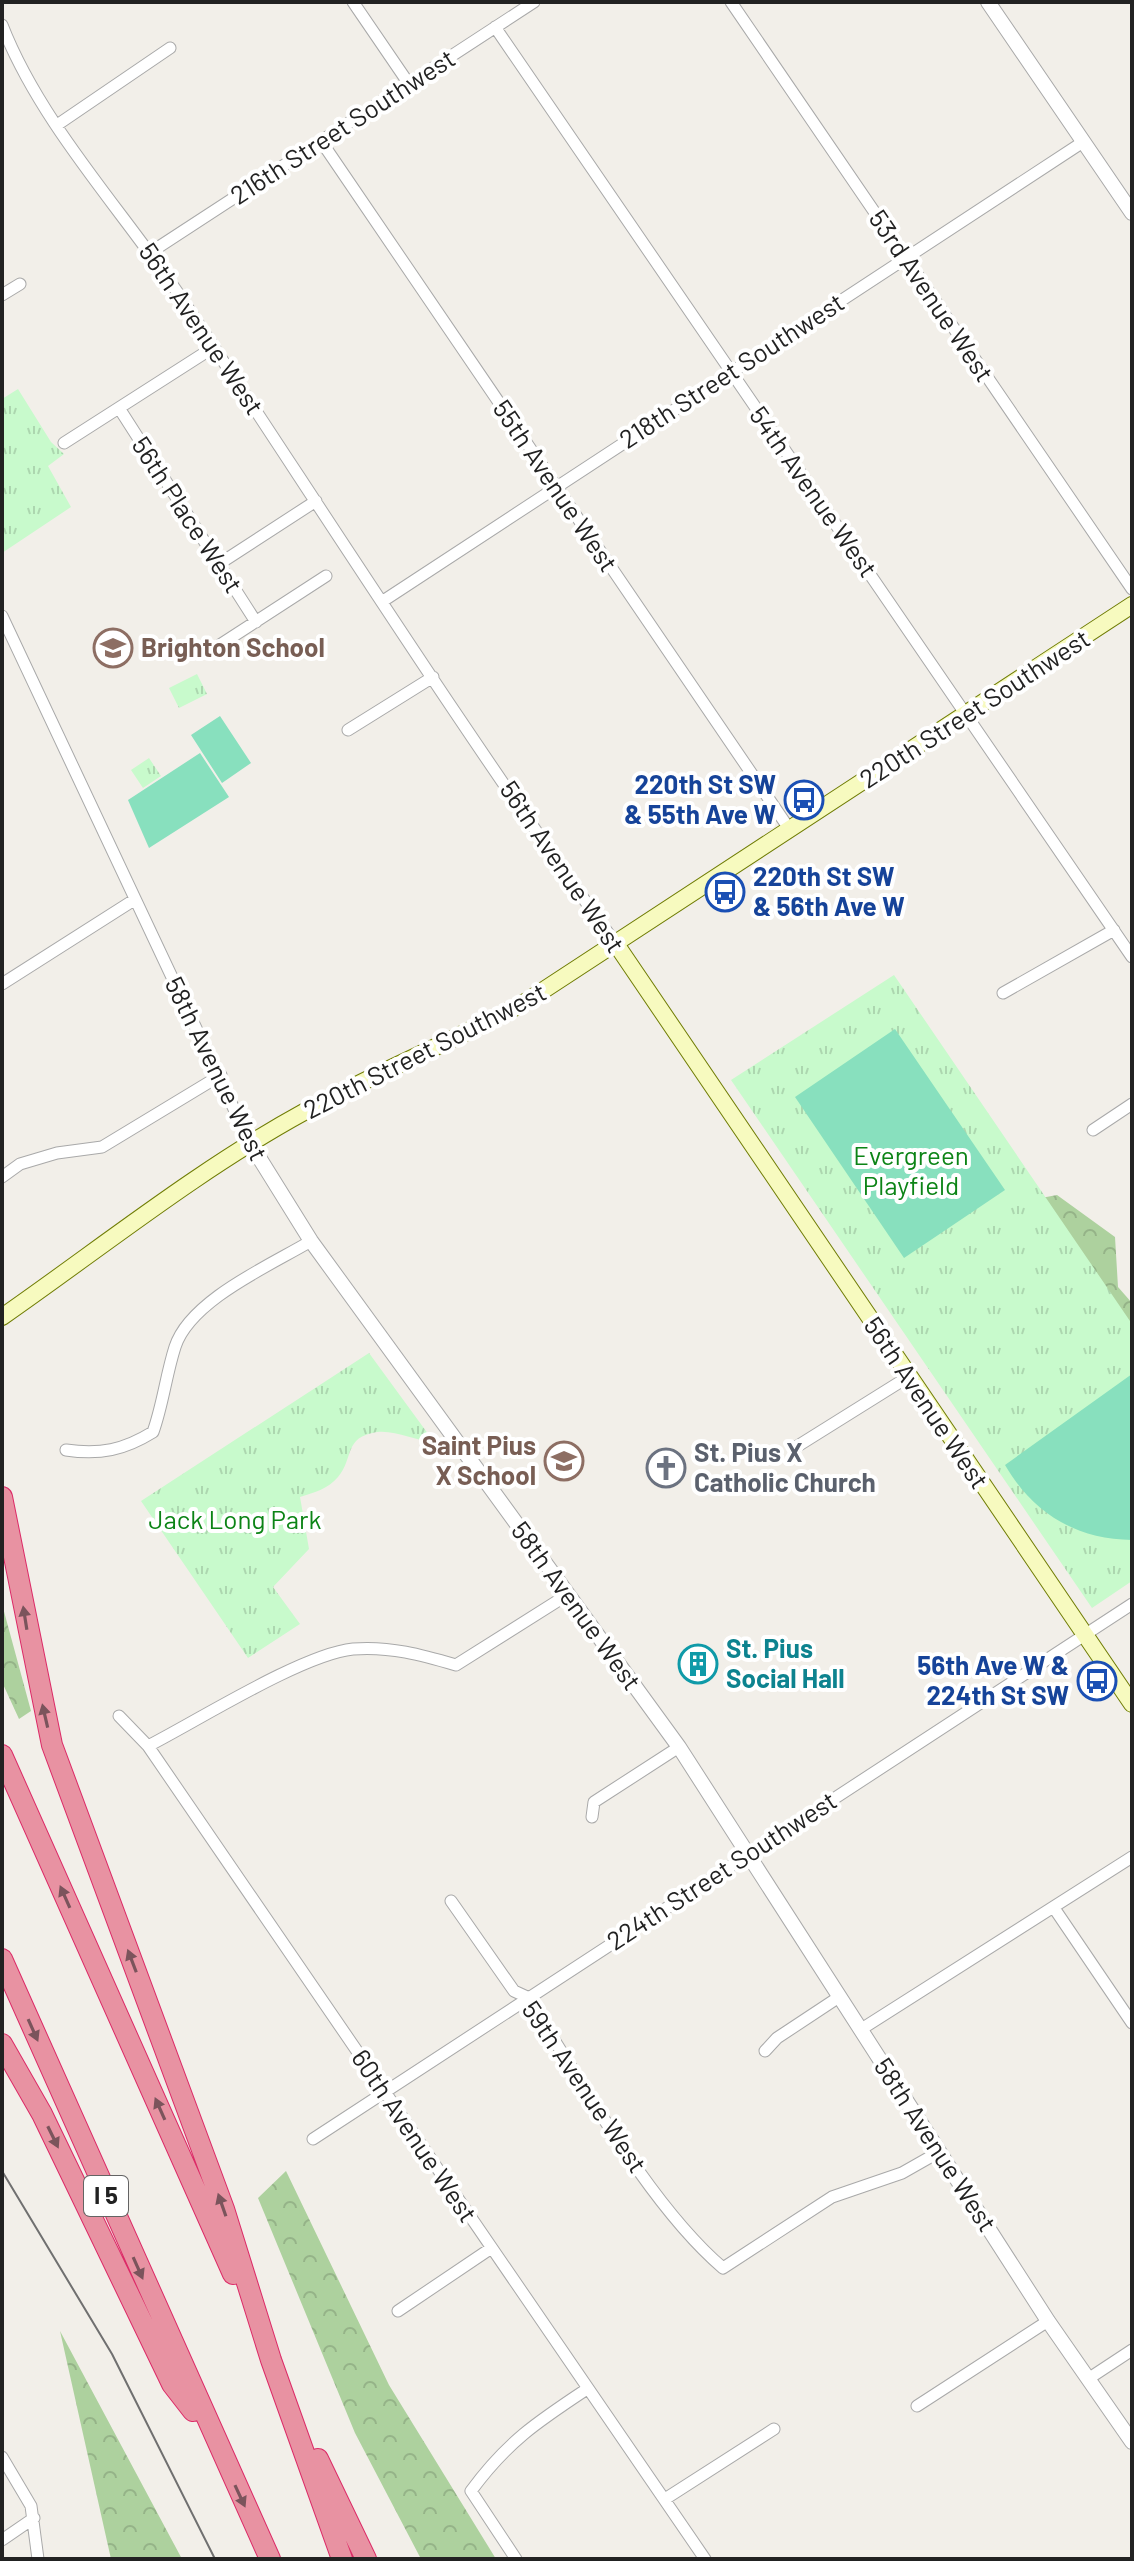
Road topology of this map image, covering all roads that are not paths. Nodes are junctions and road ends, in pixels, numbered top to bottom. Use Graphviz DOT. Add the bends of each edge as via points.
graph roads {
  1 [pos="353,2"];
  2 [pos="534,2"];
  3 [pos="731,2"];
  4 [pos="988,2"];
  5 [pos="2,25"];
  6 [pos="495,27"];
  7 [pos="170,48"];
  8 [pos="409,84"];
  9 [pos="57,125"];
  10 [pos="321,141"];
  11 [pos="1083,142"];
  12 [pos="1132,213"];
  13 [pos="151,252"];
  14 [pos="905,258"];
  15 [pos="20,284"];
  16 [pos="2,295"];
  17 [pos="214,347"];
  18 [pos="730,372"];
  19 [pos="119,408"];
  20 [pos="64,443"];
  21 [pos="555,487"];
  22 [pos="316,501"];
  23 [pos="219,564"];
  24 [pos="326,576"];
  25 [pos="1132,589"];
  26 [pos="383,601"];
  27 [pos="1132,605"];
  28 [pos="2,616"];
  29 [pos="256,622"];
  30 [pos="212,650"];
  31 [pos="433,677"];
  32 [pos="966,716"];
  33 [pos="348,730"];
  34 [pos="790,830"];
  35 [pos="134,900"];
  36 [pos="1114,930"];
  37 [pos="616,944"];
  38 [pos="1132,957"];
  39 [pos="2,984"];
  40 [pos="1003,993"];
  41 [pos="221,1075"];
  42 [pos="1132,1104"];
  43 [pos="1093,1130"];
  44 [pos="250,1143"];
  45 [pos="2,1177"];
  46 [pos="311,1241"];
  47 [pos="2,1317"];
  48 [pos="908,1377"];
  49 [pos="796,1447"];
  50 [pos="66,1450"];
  51 [pos="2,1497"];
  52 [pos="567,1595"];
  53 [pos="1132,1604"];
  54 [pos="1086,1636"];
  55 [pos="1132,1704"];
  56 [pos="119,1716"];
  57 [pos="148,1746"];
  58 [pos="679,1747"];
  59 [pos="2,1755"];
  60 [pos="592,1817"];
  61 [pos="749,1853"];
  62 [pos="1132,1857"];
  63 [pos="451,1901"];
  64 [pos="1054,1908"];
  65 [pos="2,1959"];
  66 [pos="527,1997"];
  67 [pos="839,1997"];
  68 [pos="1132,2023"];
  69 [pos="860,2030"];
  70 [pos="2,2044"];
  71 [pos="765,2051"];
  72 [pos="384,2091"];
  73 [pos="313,2139"];
  74 [pos="939,2152"];
  75 [pos="490,2249"];
  76 [pos="398,2311"];
  77 [pos="1048,2321"];
  78 [pos="1132,2350"];
  79 [pos="271,2360"];
  80 [pos="1088,2379"];
  81 [pos="587,2389"];
  82 [pos="917,2406"];
  83 [pos="774,2429"];
  84 [pos="211,2433"];
  85 [pos="1132,2442"];
  86 [pos="2,2457"];
  87 [pos="665,2499"];
  88 [pos="34,2518"];
  89 [pos="2,2540"];
  90 [pos="38,2559"];
  91 [pos="270,2559"];
  92 [pos="342,2559"];
  93 [pos="366,2559"];
  94 [pos="516,2559"];
  95 [pos="705,2559"];
  1 -- 8 [label="street"];
  2 -- 6 [label="street, 216th Street Southwest"];
  3 -- 14 [label="street, 53rd Avenue West"];
  4 -- 11 [label="street"];
  5 -- 9 [label="street, 56th Avenue West" via="15,59"];
  6 -- 8 [label="street, 216th Street Southwest"];
  6 -- 18 [label="street, 54th Avenue West"];
  7 -- 9 [label="street"];
  8 -- 10 [label="street, 216th Street Southwest"];
  9 -- 13 [label="street, 56th Avenue West"];
  10 -- 13 [label="street, 216th Street Southwest"];
  10 -- 21 [label="street, 55th Avenue West"];
  11 -- 12 [label="street"];
  11 -- 14 [label="street, 218th Street Southwest"];
  13 -- 17 [label="street, 56th Avenue West"];
  14 -- 18 [label="street, 218th Street Southwest"];
  14 -- 25 [label="street, 53rd Avenue West"];
  15 -- 16 [label="street"];
  17 -- 19 [label="street"];
  17 -- 22 [label="street, 56th Avenue West"];
  18 -- 21 [label="street, 218th Street Southwest"];
  18 -- 32 [label="street, 54th Avenue West"];
  19 -- 20 [label="street"];
  19 -- 23 [label="street, 56th Place West"];
  21 -- 26 [label="street, 218th Street Southwest"];
  21 -- 34 [label="street, 55th Avenue West"];
  22 -- 23 [label="street"];
  22 -- 26 [label="street, 56th Avenue West"];
  23 -- 29 [label="street, 56th Place West"];
  24 -- 29 [label="street"];
  26 -- 31 [label="street, 56th Avenue West"];
  27 -- 32 [label="main road, 220th Street Southwest"];
  28 -- 35 [label="street, 58th Avenue West"];
  29 -- 30 [label="street"];
  31 -- 33 [label="street"];
  31 -- 37 [label="street, 56th Avenue West"];
  32 -- 34 [label="main road, 220th Street Southwest"];
  32 -- 36 [label="street, 54th Avenue West"];
  34 -- 37 [label="main road, 220th Street Southwest"];
  35 -- 39 [label="street"];
  35 -- 41 [label="street, 58th Avenue West"];
  36 -- 38 [label="street, 54th Avenue West"];
  36 -- 40 [label="street"];
  37 -- 44 [label="main road, 220th Street Southwest" via="476,1029 363,1081"];
  37 -- 48 [label="main road, 56th Avenue West"];
  41 -- 44 [label="street, 58th Avenue West"];
  41 -- 45 [label="street" via="102,1147 45,1156"];
  42 -- 43 [label="street"];
  44 -- 46 [label="street, 58th Avenue West"];
  44 -- 47 [label="main road, 220th Street Southwest"];
  46 -- 50 [label="street" via="194,1316 175,1345 153,1432 128,1447 91,1454"];
  46 -- 52 [label="street, 58th Avenue West"];
  48 -- 49 [label="street"];
  48 -- 54 [label="main road, 56th Avenue West"];
  79 -- 51 [label="highway, one-way" via="224,2209 52,1745"];
  52 -- 57 [label="street" via="456,1665 405,1650 351,1649 303,1665"];
  52 -- 58 [label="street, 58th Avenue West"];
  53 -- 54 [label="street, 224th Street Southwest"];
  54 -- 55 [label="main road, 56th Avenue West"];
  54 -- 61 [label="street, 224th Street Southwest"];
  56 -- 57 [label="street, 60th Avenue West"];
  57 -- 72 [label="street, 60th Avenue West"];
  58 -- 60 [label="street" via="594,1802"];
  58 -- 61 [label="street, 58th Avenue West"];
  79 -- 59 [label="highway, one-way"];
  61 -- 66 [label="street, 224th Street Southwest"];
  61 -- 67 [label="street, 58th Avenue West"];
  62 -- 64 [label="street"];
  63 -- 66 [label="street, 59th Avenue West" via="514,1991"];
  64 -- 68 [label="street"];
  64 -- 69 [label="street"];
  65 -- 84 [label="highway, I 5, one-way"];
  66 -- 72 [label="street, 224th Street Southwest"];
  66 -- 74 [label="street, 59th Avenue West" via="648,2181 723,2268 832,2197 902,2173"];
  67 -- 69 [label="street, 58th Avenue West"];
  67 -- 71 [label="street"];
  69 -- 74 [label="street, 58th Avenue West"];
  70 -- 84 [label="highway, one-way" via="42,2114 172,2384"];
  72 -- 73 [label="street, 224th Street Southwest"];
  72 -- 75 [label="street, 60th Avenue West"];
  74 -- 77 [label="street, 58th Avenue West"];
  75 -- 76 [label="street"];
  75 -- 81 [label="street, 60th Avenue West"];
  77 -- 80 [label="street, 58th Avenue West"];
  77 -- 82 [label="street"];
  78 -- 80 [label="street"];
  79 -- 92 [label="highway"];
  79 -- 93 [label="highway"];
  80 -- 85 [label="street, 58th Avenue West"];
  81 -- 87 [label="street, 60th Avenue West"];
  81 -- 94 [label="street" via="499,2453 471,2491"];
  83 -- 87 [label="street"];
  84 -- 91 [label="highway, I 5, one-way"];
  86 -- 88 [label="street" via="26,2493"];
  87 -- 95 [label="street, 60th Avenue West"];
  88 -- 89 [label="street"];
  88 -- 90 [label="street"];
}
